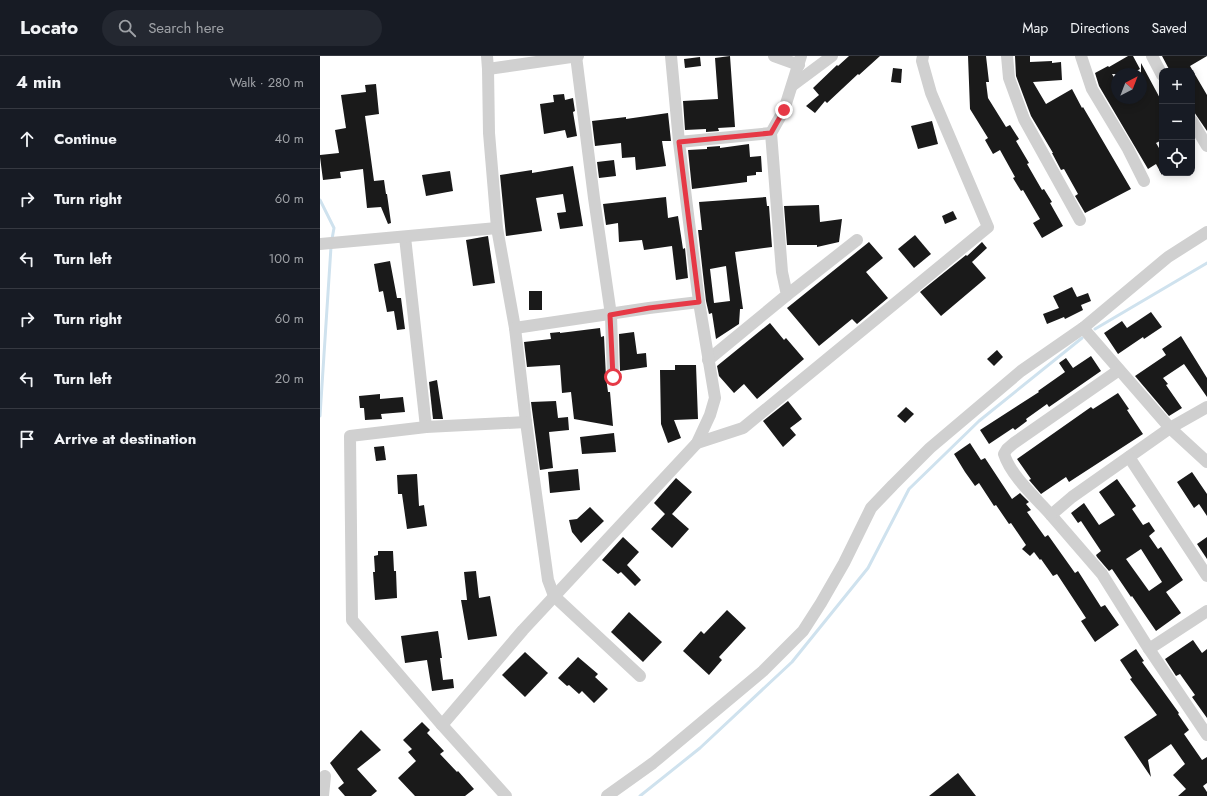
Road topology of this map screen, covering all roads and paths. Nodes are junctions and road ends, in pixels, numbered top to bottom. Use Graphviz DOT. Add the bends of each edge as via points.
graph roads {
  1 [pos="487,56"];
  2 [pos="577,56"];
  3 [pos="671,56"];
  4 [pos="774,56"];
  5 [pos="832,56"];
  6 [pos="923,56"];
  7 [pos="1006,56"];
  8 [pos="1082,56"];
  9 [pos="1152,56"];
  10 [pos="800,60"];
  11 [pos="1159,69"];
  12 [pos="488,70"];
  13 [pos="793,85"];
  14 [pos="1195,126"];
  15 [pos="771,133"];
  16 [pos="679,142"];
  17 [pos="1207,146"];
  18 [pos="1144,181"];
  19 [pos="1080,220"];
  20 [pos="497,228"];
  21 [pos="1207,232"];
  22 [pos="405,237"];
  23 [pos="857,240"];
  24 [pos="320,244"];
  25 [pos="787,295"];
  26 [pos="699,302"];
  27 [pos="610,315"];
  28 [pos="515,328"];
  29 [pos="1083,328"];
  30 [pos="708,360"];
  31 [pos="1119,370"];
  32 [pos="613,377"];
  33 [pos="1207,407"];
  34 [pos="526,422"];
  35 [pos="426,427"];
  36 [pos="1170,428"];
  37 [pos="697,443"];
  38 [pos="1129,457"];
  39 [pos="1207,462"];
  40 [pos="1051,515"];
  41 [pos="1207,576"];
  42 [pos="554,596"];
  43 [pos="1207,611"];
  44 [pos="1149,649"];
  45 [pos="640,676"];
  46 [pos="442,725"];
  47 [pos="1207,735"];
  48 [pos="325,776"];
  49 [pos="323,796"];
  50 [pos="506,796"];
  51 [pos="607,796"];
  1 -- 12 [label="street"];
  2 -- 12 [label="street"];
  2 -- 27 [label="street"];
  3 -- 16 [label="street"];
  4 -- 10 [label="street"];
  5 -- 13 [label="street"];
  6 -- 37 [label="street" via="922,61 931,93 988,227 743,428"];
  7 -- 19 [label="street" via="1010,78 1024,119"];
  8 -- 18 [label="street" via="1092,89"];
  9 -- 11 [label="street"];
  10 -- 13 [label="street"];
  12 -- 20 [label="street" via="489,133"];
  13 -- 15 [label="street" via="784,110"];
  14 -- 17 [label="street"];
  15 -- 16 [label="street"];
  15 -- 25 [label="street" via="782,272"];
  16 -- 26 [label="street"];
  20 -- 22 [label="street"];
  20 -- 28 [label="street"];
  21 -- 29 [label="street" via="1168,257"];
  22 -- 24 [label="street"];
  22 -- 35 [label="street"];
  23 -- 25 [label="street"];
  25 -- 30 [label="street"];
  26 -- 27 [label="street"];
  26 -- 30 [label="street"];
  27 -- 28 [label="street"];
  27 -- 32 [label="street"];
  28 -- 34 [label="street"];
  29 -- 31 [label="street"];
  29 -- 51 [label="street" via="1021,371 930,448 898,479 871,508 822,603 803,631 763,671 654,763"];
  30 -- 37 [label="street" via="715,398"];
  31 -- 36 [label="street"];
  31 -- 40 [label="street" via="1014,443 1004,454 1007,464"];
  33 -- 36 [label="street"];
  34 -- 35 [label="street"];
  34 -- 42 [label="street" via="548,580"];
  35 -- 46 [label="street" via="350,436 352,620"];
  36 -- 38 [label="street"];
  36 -- 39 [label="street"];
  37 -- 42 [label="street"];
  38 -- 40 [label="street"];
  38 -- 41 [label="street"];
  40 -- 44 [label="street" via="1102,574"];
  42 -- 45 [label="street"];
  42 -- 46 [label="street"];
  43 -- 44 [label="street"];
  44 -- 47 [label="street"];
  46 -- 50 [label="street"];
  48 -- 49 [label="street"];
}
